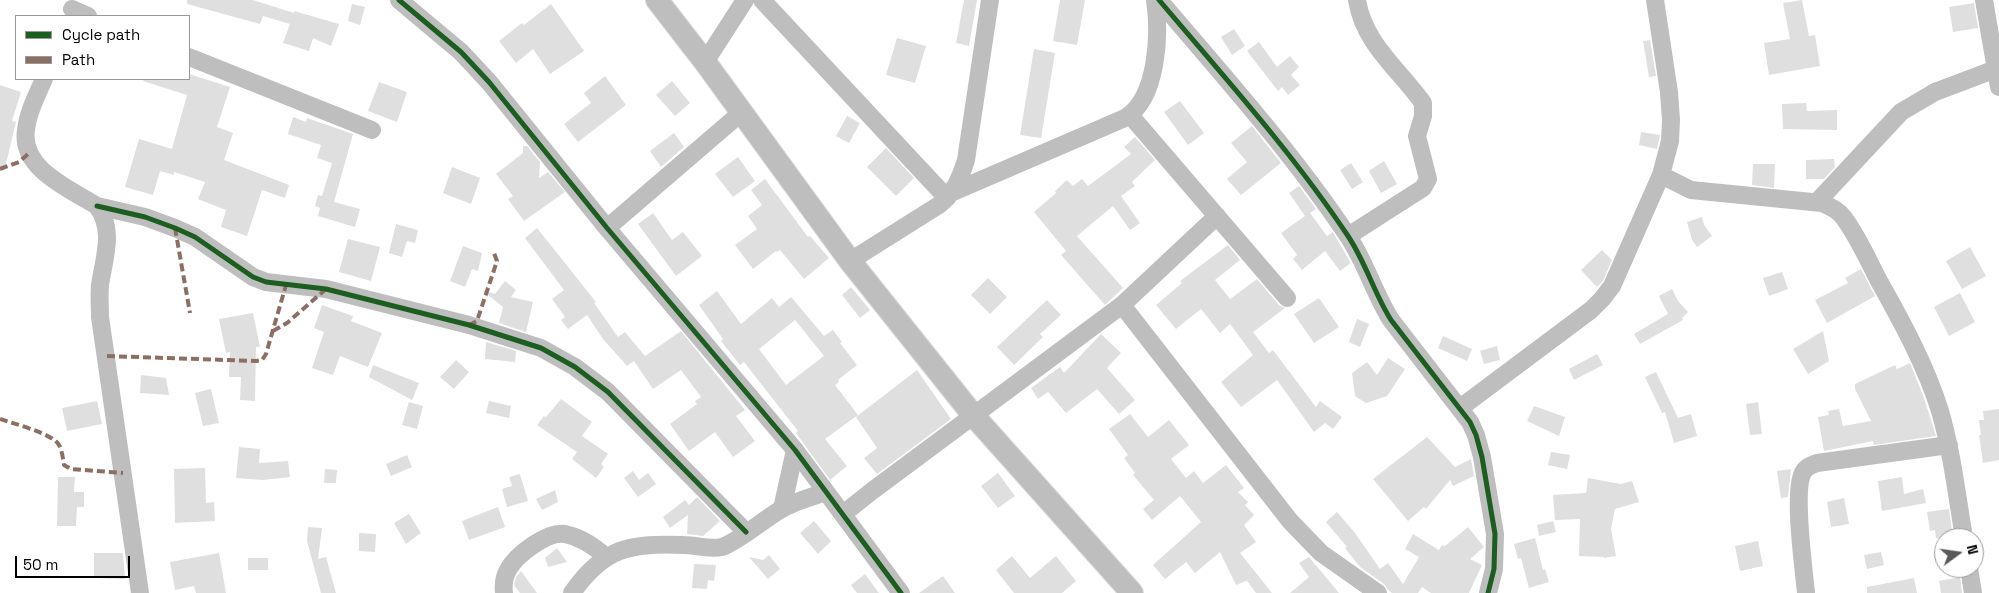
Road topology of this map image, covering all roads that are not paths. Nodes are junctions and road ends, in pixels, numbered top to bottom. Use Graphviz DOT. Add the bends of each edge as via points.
graph roads {
  1 [pos="399,0"];
  2 [pos="657,0"];
  3 [pos="745,0"];
  4 [pos="762,0"];
  5 [pos="990,0"];
  6 [pos="1157,0"];
  7 [pos="1357,0"];
  8 [pos="1655,0"];
  9 [pos="1984,0"];
  10 [pos="71,9"];
  11 [pos="86,15"];
  12 [pos="190,57"];
  13 [pos="705,62"];
  14 [pos="44,80"];
  15 [pos="1998,81"];
  16 [pos="742,112"];
  17 [pos="1130,115"];
  18 [pos="372,130"];
  19 [pos="1662,175"];
  20 [pos="950,195"];
  21 [pos="1817,202"];
  22 [pos="97,206"];
  23 [pos="1217,216"];
  24 [pos="606,228"];
  25 [pos="1348,236"];
  26 [pos="850,261"];
  27 [pos="1287,298"];
  28 [pos="1122,305"];
  29 [pos="1460,408"];
  30 [pos="973,415"];
  31 [pos="1949,446"];
  32 [pos="795,450"];
  33 [pos="826,492"];
  34 [pos="782,509"];
  35 [pos="843,514"];
  36 [pos="1962,528"];
  37 [pos="746,532"];
  38 [pos="606,557"];
  39 [pos="1971,578"];
  40 [pos="140,593"];
  41 [pos="504,593"];
  42 [pos="572,593"];
  43 [pos="901,593"];
  44 [pos="1132,593"];
  45 [pos="1378,593"];
  46 [pos="1488,593"];
  47 [pos="1806,593"];
  48 [pos="1973,593"];
  1 -- 24 [label="street" via="461,52 489,82"];
  2 -- 13 [label="main road"];
  3 -- 13 [label="street"];
  4 -- 20 [label="street"];
  5 -- 20 [label="street" via="966,160 958,184"];
  6 -- 17 [label="street" via="1158,41 1148,86 1144,100"];
  6 -- 25 [label="street" via="1278,140"];
  7 -- 25 [label="street" via="1366,31 1423,103 1417,136 1428,179 1423,188"];
  8 -- 19 [label="street" via="1671,120"];
  9 -- 15 [label="street"];
  10 -- 11 [label="street"];
  12 -- 18 [label="street"];
  13 -- 16 [label="main road"];
  14 -- 22 [label="street" via="26,130 28,154 37,166"];
  15 -- 21 [label="street" via="1935,92 1901,112"];
  16 -- 24 [label="street"];
  16 -- 26 [label="main road"];
  17 -- 20 [label="street"];
  17 -- 23 [label="street"];
  19 -- 21 [label="street" via="1692,190"];
  19 -- 29 [label="street" via="1612,286 1602,299 1592,310"];
  20 -- 26 [label="street" via="928,213"];
  21 -- 31 [label="street" via="1835,209 1854,233 1900,318 1940,410"];
  22 -- 37 [label="street" via="175,228 266,282 326,289 469,325 541,348 575,367 608,392"];
  22 -- 40 [label="street" via="104,215 108,238 100,286 100,317"];
  23 -- 27 [label="street"];
  23 -- 28 [label="street"];
  24 -- 32 [label="street"];
  25 -- 29 [label="street" via="1363,260 1383,308"];
  26 -- 30 [label="main road"];
  28 -- 30 [label="street"];
  28 -- 45 [label="street" via="1290,521 1321,553"];
  29 -- 46 [label="street" via="1476,435 1495,534 1494,569"];
  30 -- 35 [label="street"];
  30 -- 44 [label="main road"];
  31 -- 36 [label="street"];
  31 -- 47 [label="street" via="1807,467 1800,478 1798,494"];
  32 -- 33 [label="street"];
  32 -- 34 [label="street"];
  33 -- 34 [label="street"];
  33 -- 35 [label="street"];
  34 -- 37 [label="street"];
  35 -- 43 [label="street"];
  37 -- 38 [label="street" via="721,547 642,545"];
  38 -- 41 [label="street" via="597,548 576,538 565,534 551,536 540,540 509,568"];
  38 -- 42 [label="street"];
  39 -- 48 [label="street"];
}
